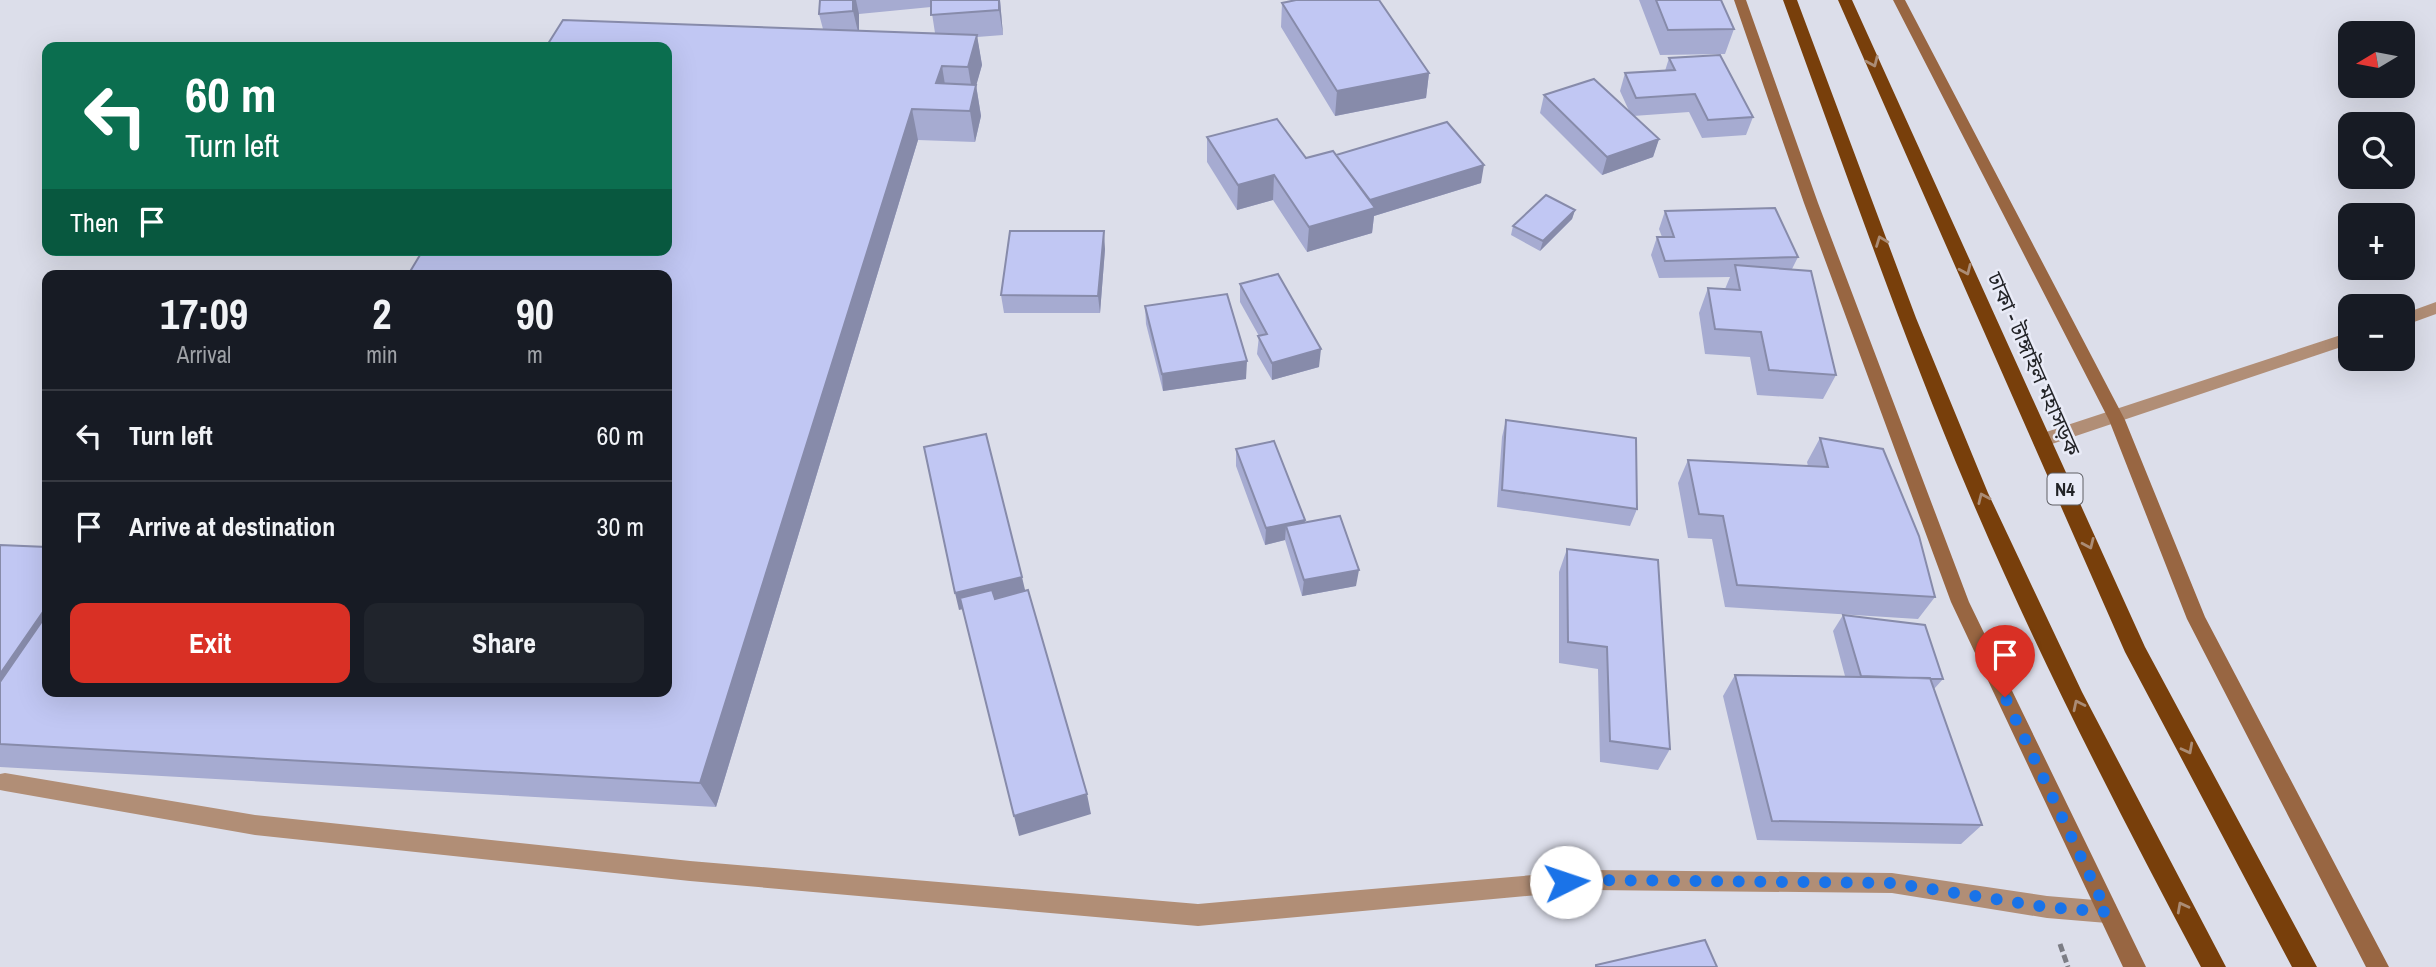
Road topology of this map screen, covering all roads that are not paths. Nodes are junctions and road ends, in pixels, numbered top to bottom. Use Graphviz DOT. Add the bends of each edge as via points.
graph roads {
  1 [pos="1740,0"];
  2 [pos="1790,0"];
  3 [pos="1845,0"];
  4 [pos="1899,0"];
  5 [pos="2436,308"];
  6 [pos="2415,316"];
  7 [pos="2338,342"];
  8 [pos="2117,420"];
  9 [pos="2043,440"];
  10 [pos="5,782"];
  11 [pos="2107,912"];
  12 [pos="2135,967"];
  13 [pos="2214,967"];
  14 [pos="2305,967"];
  15 [pos="2378,967"];
  1 -- 11 [label="main road" via="1960,602"];
  13 -- 2 [label="highway, one-way" via="2043,633 1954,435"];
  3 -- 9 [label="highway, ঢাকা - টাঙ্গাইল মহাসড়ক / N4, one-way"];
  4 -- 8 [label="main road"];
  5 -- 6 [label="lane"];
  7 -- 8 [label="lane"];
  8 -- 9 [label="lane"];
  8 -- 15 [label="main road" via="2196,619"];
  9 -- 14 [label="highway, ঢাকা - টাঙ্গাইল মহাসড়ক / N4, one-way" via="2136,652"];
  10 -- 11 [label="lane" via="255,825 690,871 1198,915 1592,880 1892,883"];
  11 -- 12 [label="main road"];
}
